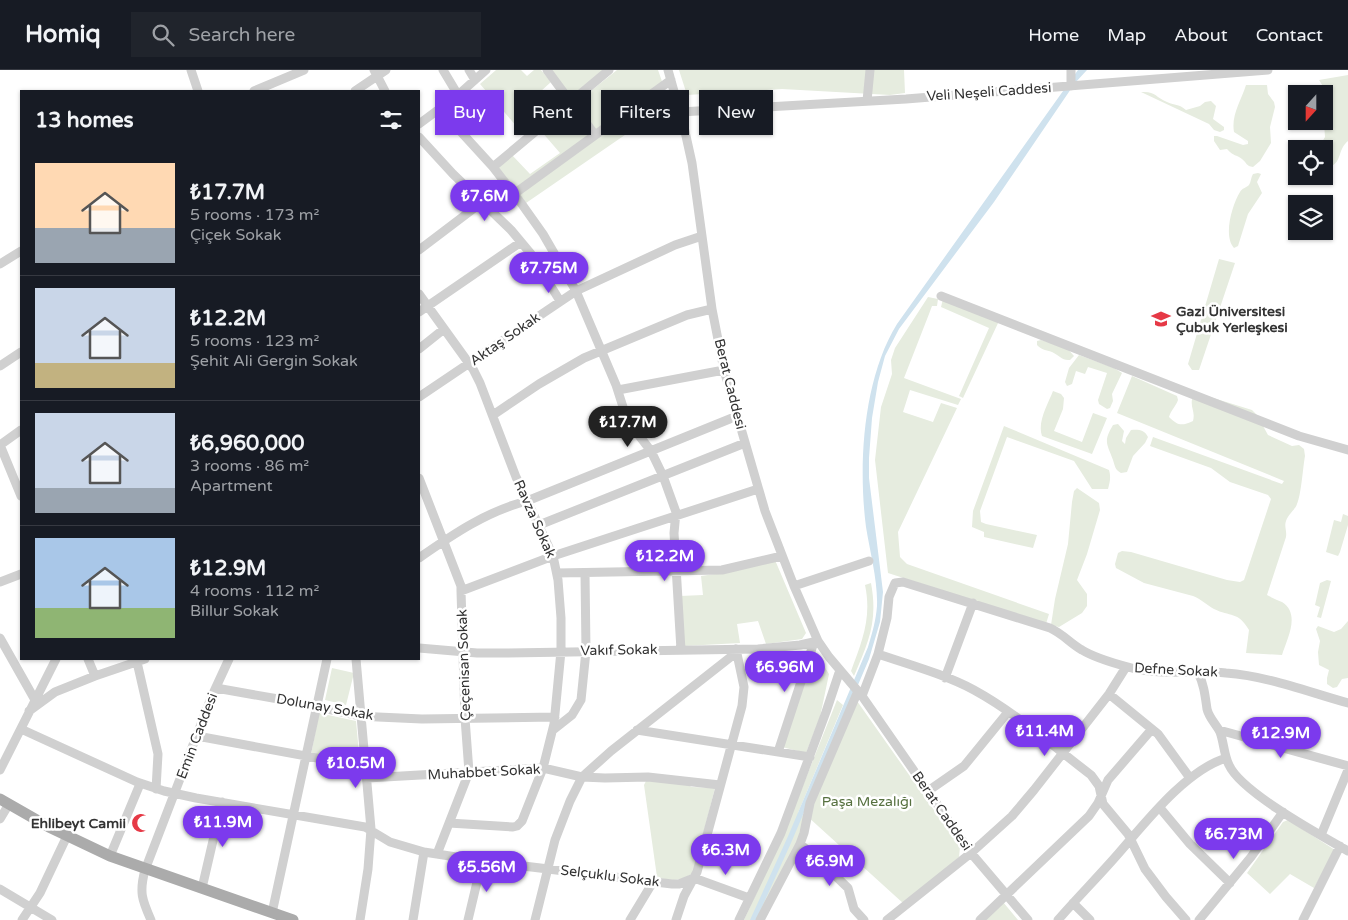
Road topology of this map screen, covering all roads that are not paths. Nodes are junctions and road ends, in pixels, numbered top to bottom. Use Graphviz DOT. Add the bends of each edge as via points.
graph roads {
  1 [pos="191,70"];
  2 [pos="304,70"];
  3 [pos="386,70"];
  4 [pos="443,70"];
  5 [pos="469,70"];
  6 [pos="486,70"];
  7 [pos="547,70"];
  8 [pos="610,70"];
  9 [pos="668,70"];
  10 [pos="870,70"];
  11 [pos="1268,70"];
  12 [pos="1070,71"];
  13 [pos="375,73"];
  14 [pos="475,80"];
  15 [pos="671,80"];
  16 [pos="1071,86"];
  17 [pos="198,90"];
  18 [pos="256,90"];
  19 [pos="357,90"];
  20 [pos="384,90"];
  21 [pos="455,90"];
  22 [pos="464,90"];
  23 [pos="561,90"];
  24 [pos="585,90"];
  25 [pos="674,90"];
  26 [pos="867,101"];
  27 [pos="689,111"];
  28 [pos="435,113"];
  29 [pos="420,123"];
  30 [pos="591,130"];
  31 [pos="463,135"];
  32 [pos="530,135"];
  33 [pos="595,135"];
  34 [pos="685,135"];
  35 [pos="420,138"];
  36 [pos="492,167"];
  37 [pos="506,184"];
  38 [pos="514,194"];
  39 [pos="483,203"];
  40 [pos="702,236"];
  41 [pos="521,242"];
  42 [pos="420,249"];
  43 [pos="20,252"];
  44 [pos="0,264"];
  45 [pos="576,291"];
  46 [pos="420,295"];
  47 [pos="940,296"];
  48 [pos="560,301"];
  49 [pos="428,306"];
  50 [pos="712,309"];
  51 [pos="420,311"];
  52 [pos="444,329"];
  53 [pos="420,348"];
  54 [pos="601,351"];
  55 [pos="20,353"];
  56 [pos="469,364"];
  57 [pos="0,366"];
  58 [pos="724,370"];
  59 [pos="618,390"];
  60 [pos="420,396"];
  61 [pos="493,415"];
  62 [pos="737,416"];
  63 [pos="20,431"];
  64 [pos="745,443"];
  65 [pos="0,445"];
  66 [pos="1348,450"];
  67 [pos="651,451"];
  68 [pos="663,476"];
  69 [pos="420,481"];
  70 [pos="758,489"];
  71 [pos="20,494"];
  72 [pos="527,501"];
  73 [pos="676,516"];
  74 [pos="539,524"];
  75 [pos="444,541"];
  76 [pos="553,556"];
  77 [pos="782,556"];
  78 [pos="420,557"];
  79 [pos="869,561"];
  80 [pos="676,572"];
  81 [pos="557,573"];
  82 [pos="585,573"];
  83 [pos="20,574"];
  84 [pos="0,582"];
  85 [pos="794,586"];
  86 [pos="461,591"];
  87 [pos="973,603"];
  88 [pos="0,638"];
  89 [pos="816,642"];
  90 [pos="420,648"];
  91 [pos="681,650"];
  92 [pos="586,651"];
  93 [pos="736,651"];
  94 [pos="464,652"];
  95 [pos="561,652"];
  96 [pos="878,654"];
  97 [pos="55,660"];
  98 [pos="88,660"];
  99 [pos="141,660"];
  100 [pos="230,660"];
  101 [pos="328,660"];
  102 [pos="356,660"];
  103 [pos="1126,667"];
  104 [pos="840,670"];
  105 [pos="1198,672"];
  106 [pos="95,676"];
  107 [pos="945,678"];
  108 [pos="216,688"];
  109 [pos="860,694"];
  110 [pos="1109,694"];
  111 [pos="35,700"];
  112 [pos="1348,703"];
  113 [pos="318,706"];
  114 [pos="29,711"];
  115 [pos="1008,712"];
  116 [pos="361,716"];
  117 [pos="555,717"];
  118 [pos="465,718"];
  119 [pos="21,728"];
  120 [pos="1152,729"];
  121 [pos="553,730"];
  122 [pos="637,730"];
  123 [pos="1219,730"];
  124 [pos="197,736"];
  125 [pos="733,744"];
  126 [pos="778,752"];
  127 [pos="1063,753"];
  128 [pos="306,757"];
  129 [pos="810,757"];
  130 [pos="1226,758"];
  131 [pos="366,767"];
  132 [pos="543,768"];
  133 [pos="1348,768"];
  134 [pos="0,770"];
  135 [pos="469,772"];
  136 [pos="582,777"];
  137 [pos="367,778"];
  138 [pos="1190,778"];
  139 [pos="140,784"];
  140 [pos="720,784"];
  141 [pos="156,789"];
  142 [pos="928,791"];
  143 [pos="176,794"];
  144 [pos="1102,794"];
  145 [pos="4,801"];
  146 [pos="222,802"];
  147 [pos="1160,808"];
  148 [pos="1284,812"];
  149 [pos="294,814"];
  150 [pos="0,819"];
  151 [pos="449,823"];
  152 [pos="371,829"];
  153 [pos="1321,835"];
  154 [pos="67,836"];
  155 [pos="1131,840"];
  156 [pos="800,844"];
  157 [pos="1344,848"];
  158 [pos="424,852"];
  159 [pos="971,853"];
  160 [pos="437,854"];
  161 [pos="110,856"];
  162 [pos="482,861"];
  163 [pos="547,868"];
  164 [pos="145,870"];
  165 [pos="694,878"];
  166 [pos="653,882"];
  167 [pos="1230,884"];
  168 [pos="202,888"];
  169 [pos="0,889"];
  170 [pos="1007,894"];
  171 [pos="749,898"];
  172 [pos="1073,903"];
  173 [pos="32,907"];
  174 [pos="272,913"];
  175 [pos="22,920"];
  176 [pos="52,920"];
  177 [pos="151,920"];
  178 [pos="293,920"];
  179 [pos="360,920"];
  180 [pos="413,920"];
  181 [pos="468,920"];
  182 [pos="534,920"];
  183 [pos="630,920"];
  184 [pos="676,920"];
  185 [pos="739,920"];
  186 [pos="760,920"];
  187 [pos="864,920"];
  188 [pos="887,920"];
  189 [pos="980,920"];
  190 [pos="1028,920"];
  191 [pos="1058,920"];
  192 [pos="1090,920"];
  193 [pos="1186,920"];
  194 [pos="1199,920"];
  195 [pos="1303,920"];
  1 -- 17 [label="street"];
  2 -- 18 [label="street"];
  3 -- 13 [label="street"];
  4 -- 21 [label="street"];
  5 -- 14 [label="street"];
  6 -- 14 [label="street"];
  7 -- 23 [label="street"];
  8 -- 24 [label="street"];
  9 -- 15 [label="street, Berat Caddesi"];
  10 -- 26 [label="street"];
  11 -- 16 [label="street, Veli Neşeli Caddesi"];
  12 -- 16 [label="street"];
  13 -- 19 [label="street"];
  13 -- 20 [label="street"];
  14 -- 22 [label="street"];
  15 -- 25 [label="street, Berat Caddesi"];
  15 -- 33 [label="street"];
  16 -- 26 [label="street, Veli Neşeli Caddesi"];
  26 -- 27 [label="street, Veli Neşeli Caddesi"];
  28 -- 29 [label="street"];
  30 -- 33 [label="street"];
  31 -- 36 [label="street"];
  32 -- 36 [label="street"];
  33 -- 38 [label="street"];
  34 -- 40 [label="street, Berat Caddesi"];
  35 -- 39 [label="street"];
  36 -- 37 [label="street"];
  37 -- 38 [label="street"];
  37 -- 39 [label="street"];
  38 -- 45 [label="street" via="543,234"];
  39 -- 41 [label="street"];
  39 -- 42 [label="street"];
  40 -- 45 [label="street, Aktaş Sokak" via="675,245"];
  40 -- 50 [label="street, Berat Caddesi"];
  41 -- 48 [label="street"];
  41 -- 49 [label="street"];
  43 -- 44 [label="street"];
  45 -- 48 [label="street, Aktaş Sokak"];
  45 -- 54 [label="street"];
  46 -- 49 [label="street, Ravza Sokak"];
  47 -- 66 [label="street" via="1299,436"];
  48 -- 56 [label="street, Aktaş Sokak"];
  49 -- 51 [label="street"];
  49 -- 52 [label="street, Ravza Sokak"];
  50 -- 54 [label="street" via="688,315"];
  50 -- 58 [label="street, Berat Caddesi"];
  52 -- 53 [label="street"];
  52 -- 56 [label="street, Ravza Sokak"];
  54 -- 59 [label="street"];
  54 -- 61 [label="street" via="564,368"];
  55 -- 57 [label="street"];
  56 -- 60 [label="street, Aktaş Sokak"];
  56 -- 61 [label="street, Ravza Sokak"];
  58 -- 59 [label="street"];
  58 -- 62 [label="street, Berat Caddesi"];
  59 -- 67 [label="street" via="626,416"];
  61 -- 72 [label="street, Ravza Sokak"];
  62 -- 64 [label="street, Berat Caddesi"];
  62 -- 67 [label="street"];
  63 -- 65 [label="street"];
  64 -- 68 [label="street"];
  64 -- 70 [label="street, Berat Caddesi"];
  65 -- 71 [label="street"];
  67 -- 68 [label="street"];
  67 -- 72 [label="street"];
  68 -- 73 [label="street"];
  68 -- 74 [label="street"];
  69 -- 75 [label="street, Çeçenisan Sokak"];
  70 -- 73 [label="street"];
  70 -- 77 [label="street, Berat Caddesi"];
  72 -- 74 [label="street, Ravza Sokak"];
  72 -- 75 [label="street" via="500,509"];
  73 -- 76 [label="street"];
  73 -- 80 [label="street"];
  74 -- 76 [label="street, Ravza Sokak"];
  75 -- 78 [label="street"];
  75 -- 86 [label="street, Çeçenisan Sokak"];
  76 -- 81 [label="street, Ravza Sokak"];
  76 -- 86 [label="street"];
  77 -- 80 [label="street" via="728,570"];
  77 -- 85 [label="street, Berat Caddesi"];
  79 -- 85 [label="street"];
  80 -- 82 [label="street"];
  80 -- 91 [label="street"];
  81 -- 82 [label="street"];
  81 -- 95 [label="street, Ravza Sokak"];
  82 -- 92 [label="street"];
  83 -- 84 [label="street"];
  85 -- 89 [label="street, Berat Caddesi"];
  86 -- 94 [label="street, Çeçenisan Sokak"];
  87 -- 96 [label="street, Defne Sokak" via="898,582 889,597"];
  87 -- 103 [label="street, Defne Sokak" via="1050,628 1082,650"];
  87 -- 107 [label="street"];
  88 -- 111 [label="street"];
  89 -- 93 [label="street, Vakıf Sokak"];
  89 -- 104 [label="street, Berat Caddesi"];
  89 -- 126 [label="street"];
  90 -- 94 [label="street, Vakıf Sokak"];
  91 -- 92 [label="street, Vakıf Sokak"];
  91 -- 93 [label="street, Vakıf Sokak"];
  92 -- 95 [label="street, Vakıf Sokak"];
  92 -- 121 [label="street" via="579,705"];
  93 -- 122 [label="street"];
  93 -- 125 [label="street" via="744,693"];
  94 -- 95 [label="street, Vakıf Sokak"];
  94 -- 118 [label="street, Çeçenisan Sokak"];
  95 -- 117 [label="street, Ravza Sokak"];
  96 -- 107 [label="street"];
  96 -- 109 [label="street"];
  97 -- 111 [label="street"];
  98 -- 106 [label="street"];
  99 -- 106 [label="street"];
  99 -- 141 [label="street" via="158,754"];
  100 -- 108 [label="street, Emin Caddesi"];
  101 -- 113 [label="street"];
  102 -- 116 [label="street"];
  103 -- 105 [label="street, Defne Sokak"];
  103 -- 110 [label="street"];
  104 -- 109 [label="street, Berat Caddesi"];
  104 -- 129 [label="street"];
  105 -- 112 [label="street, Defne Sokak" via="1252,676"];
  105 -- 123 [label="street" via="1205,689 1209,715"];
  106 -- 114 [label="street" via="56,692"];
  107 -- 115 [label="street" via="972,689"];
  108 -- 113 [label="street, Dolunay Sokak"];
  108 -- 124 [label="street, Emin Caddesi"];
  109 -- 142 [label="street, Berat Caddesi"];
  109 -- 156 [label="street" via="810,803"];
  110 -- 120 [label="street"];
  110 -- 127 [label="street"];
  111 -- 114 [label="street"];
  113 -- 116 [label="street, Dolunay Sokak"];
  113 -- 128 [label="street"];
  114 -- 119 [label="street"];
  115 -- 127 [label="street"];
  115 -- 142 [label="street" via="964,766"];
  116 -- 118 [label="street, Dolunay Sokak"];
  116 -- 131 [label="street"];
  117 -- 118 [label="street, Dolunay Sokak"];
  117 -- 121 [label="street, Ravza Sokak"];
  118 -- 135 [label="street, Çeçenisan Sokak"];
  119 -- 134 [label="street"];
  119 -- 139 [label="street, Selçuklu Sokak"];
  120 -- 138 [label="street"];
  120 -- 144 [label="street" via="1114,772"];
  121 -- 132 [label="street, Ravza Sokak"];
  122 -- 125 [label="street"];
  122 -- 136 [label="street"];
  123 -- 130 [label="street"];
  123 -- 133 [label="street"];
  124 -- 128 [label="street"];
  124 -- 143 [label="street, Emin Caddesi"];
  125 -- 126 [label="street"];
  125 -- 140 [label="street"];
  126 -- 129 [label="street"];
  127 -- 144 [label="street" via="1096,780"];
  127 -- 159 [label="street" via="1018,810"];
  128 -- 131 [label="street"];
  128 -- 149 [label="street"];
  129 -- 171 [label="street" via="780,833"];
  130 -- 138 [label="street" via="1210,764"];
  130 -- 148 [label="street" via="1239,780"];
  131 -- 137 [label="street"];
  132 -- 135 [label="street, Muhabbet Sokak"];
  132 -- 136 [label="street, Muhabbet Sokak"];
  132 -- 151 [label="street, Ravza Sokak" via="526,815 517,826"];
  133 -- 153 [label="street"];
  135 -- 137 [label="street, Muhabbet Sokak"];
  135 -- 151 [label="street, Çeçenisan Sokak"];
  136 -- 140 [label="street, Muhabbet Sokak" via="648,777"];
  136 -- 163 [label="street" via="558,831"];
  137 -- 152 [label="street"];
  138 -- 147 [label="street"];
  139 -- 141 [label="street, Selçuklu Sokak"];
  139 -- 161 [label="street"];
  140 -- 165 [label="street"];
  141 -- 143 [label="street, Selçuklu Sokak"];
  142 -- 159 [label="street, Berat Caddesi"];
  143 -- 146 [label="street, Selçuklu Sokak"];
  143 -- 164 [label="street, Emin Caddesi"];
  144 -- 155 [label="street" via="1103,804"];
  144 -- 170 [label="street" via="1089,816"];
  145 -- 150 [label="street"];
  145 -- 154 [label="main road"];
  146 -- 149 [label="street, Selçuklu Sokak"];
  146 -- 168 [label="street"];
  147 -- 155 [label="street"];
  147 -- 167 [label="street"];
  148 -- 153 [label="street"];
  148 -- 167 [label="street"];
  149 -- 152 [label="street, Selçuklu Sokak"];
  149 -- 174 [label="street"];
  151 -- 160 [label="street, Çeçenisan Sokak"];
  152 -- 158 [label="street, Selçuklu Sokak" via="390,842"];
  152 -- 179 [label="street"];
  153 -- 157 [label="street"];
  154 -- 161 [label="main road"];
  154 -- 173 [label="street"];
  155 -- 172 [label="street"];
  155 -- 193 [label="street" via="1145,869"];
  156 -- 186 [label="street"];
  156 -- 187 [label="street" via="848,888 854,909"];
  157 -- 195 [label="street"];
  158 -- 160 [label="street, Selçuklu Sokak"];
  158 -- 180 [label="street"];
  159 -- 170 [label="street, Berat Caddesi"];
  159 -- 188 [label="street"];
  160 -- 162 [label="street, Selçuklu Sokak"];
  161 -- 164 [label="main road"];
  162 -- 163 [label="street, Selçuklu Sokak"];
  162 -- 181 [label="street"];
  163 -- 166 [label="street, Selçuklu Sokak"];
  163 -- 182 [label="street"];
  164 -- 168 [label="main road"];
  164 -- 177 [label="street, Emin Caddesi" via="141,894"];
  165 -- 166 [label="street, Selçuklu Sokak" via="679,884"];
  165 -- 171 [label="street"];
  165 -- 184 [label="street"];
  166 -- 183 [label="street"];
  167 -- 194 [label="street"];
  168 -- 174 [label="main road"];
  169 -- 173 [label="street"];
  170 -- 189 [label="street"];
  170 -- 190 [label="street, Berat Caddesi"];
  171 -- 185 [label="street"];
  172 -- 191 [label="street"];
  172 -- 192 [label="street"];
  173 -- 175 [label="street"];
  173 -- 176 [label="street"];
  174 -- 178 [label="main road"];
}
